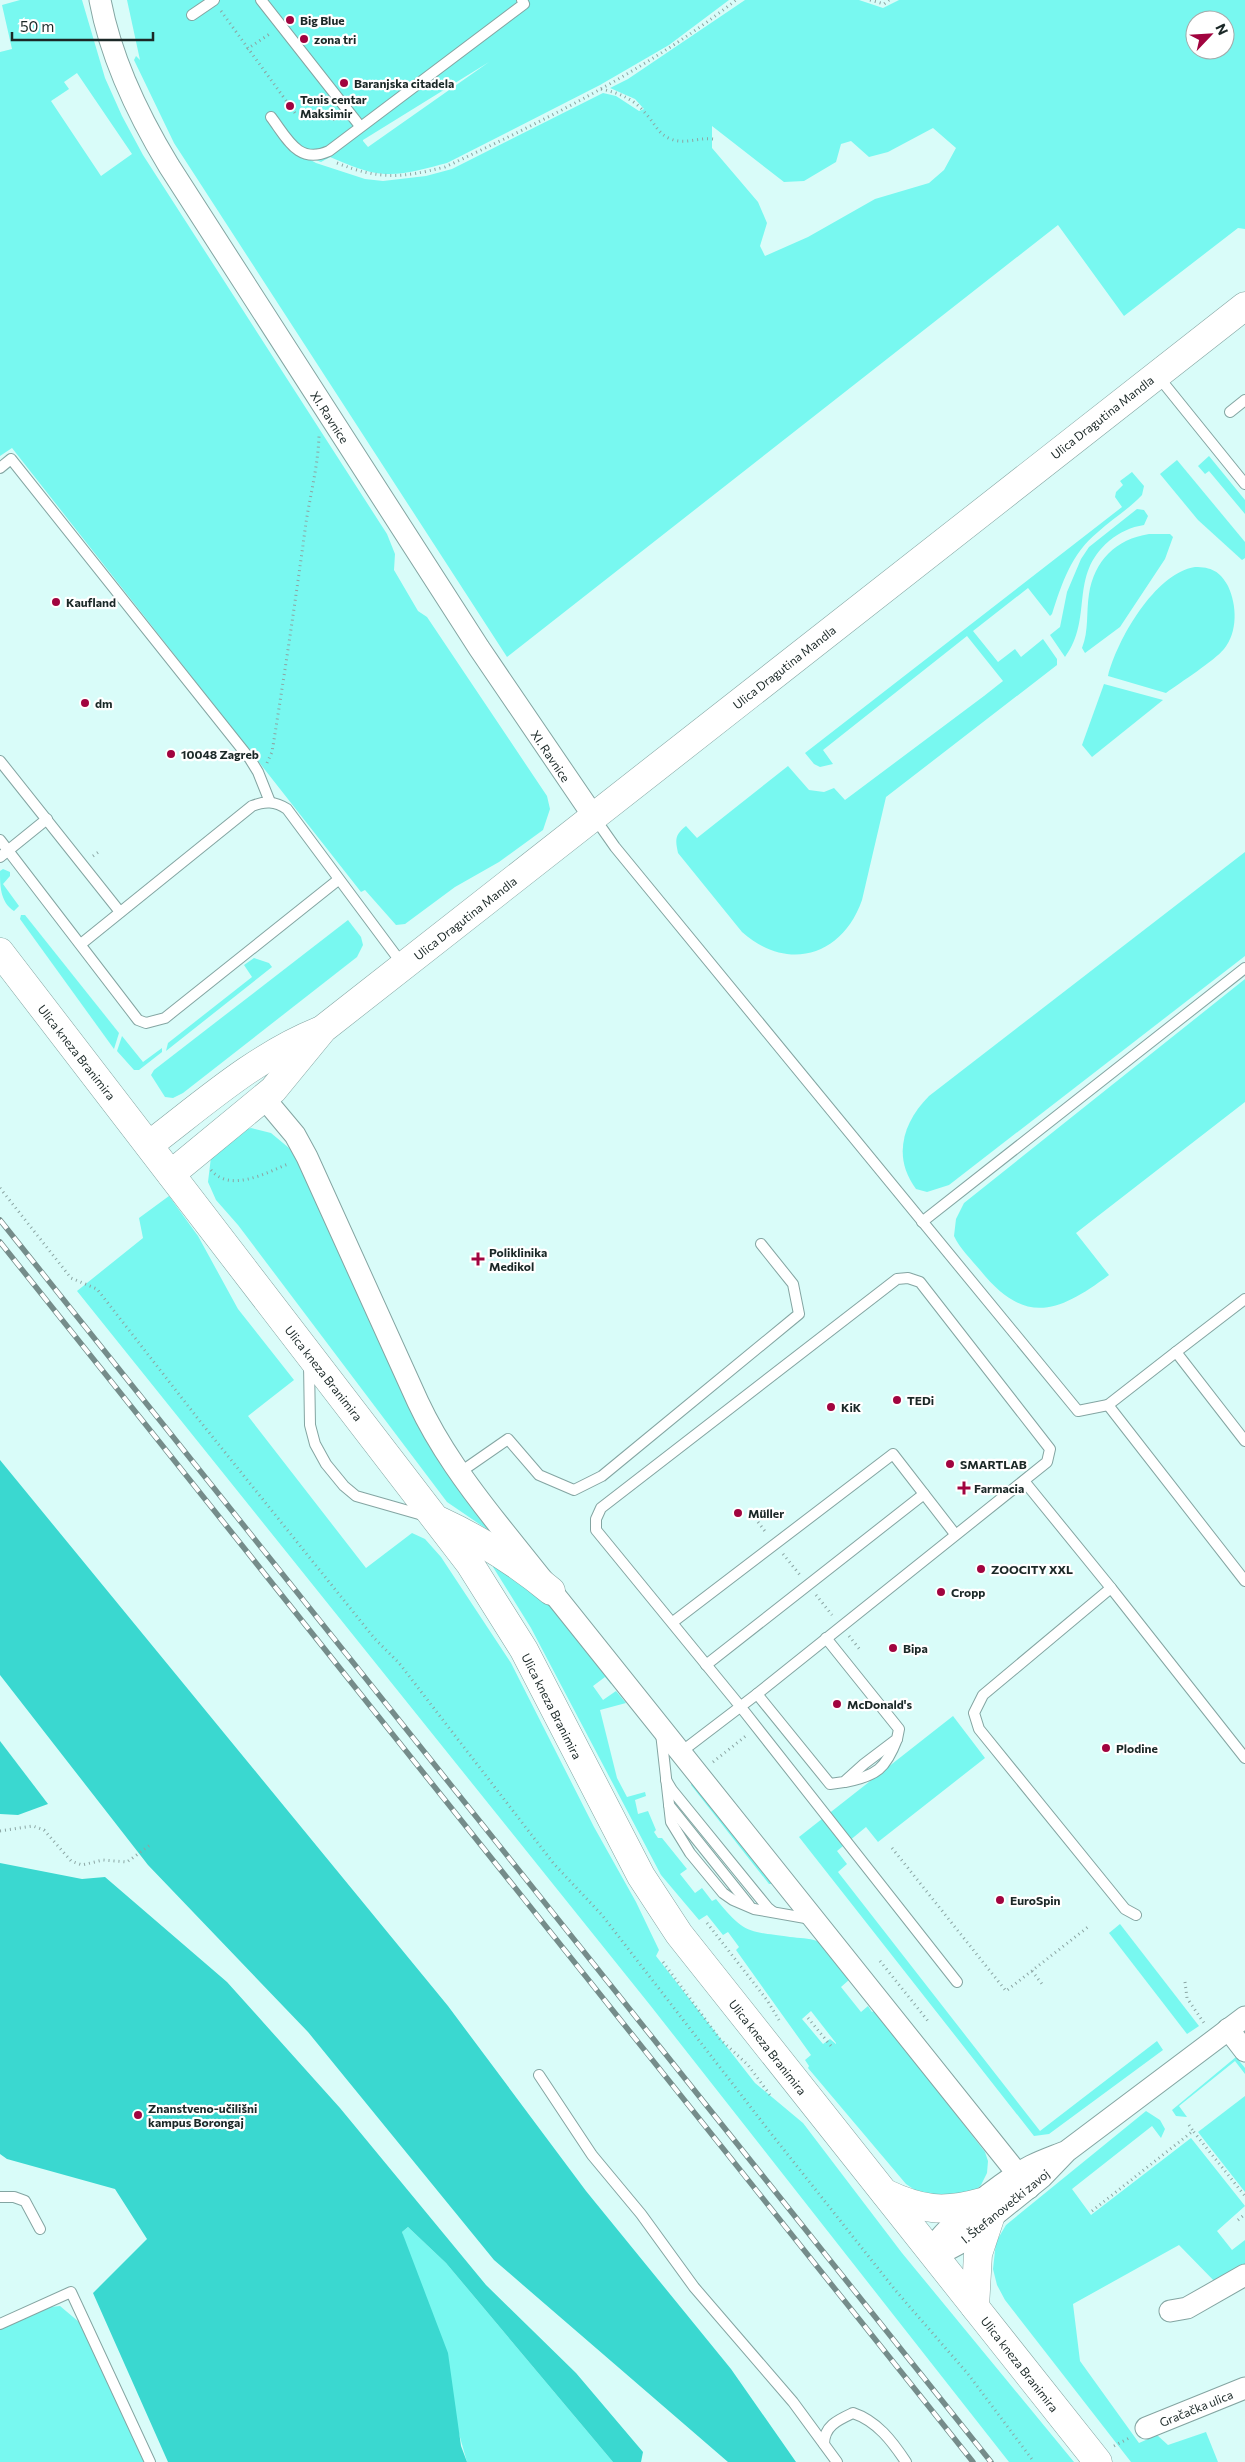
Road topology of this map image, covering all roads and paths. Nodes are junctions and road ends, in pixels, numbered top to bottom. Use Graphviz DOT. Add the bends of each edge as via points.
graph roads {
  1 [pos="100,0"];
  2 [pos="214,0"];
  3 [pos="261,0"];
  4 [pos="522,0"];
  5 [pos="736,0"];
  6 [pos="870,0"];
  7 [pos="889,0"];
  8 [pos="192,15"];
  9 [pos="280,26"];
  10 [pos="247,50"];
  11 [pos="600,89"];
  12 [pos="351,116"];
  13 [pos="270,117"];
  14 [pos="360,126"];
  15 [pos="713,139"];
  16 [pos="318,156"];
  17 [pos="1245,306"];
  18 [pos="1156,374"];
  19 [pos="1245,400"];
  20 [pos="1230,412"];
  21 [pos="319,435"];
  22 [pos="0,468"];
  23 [pos="1245,484"];
  24 [pos="0,762"];
  25 [pos="258,772"];
  26 [pos="270,802"];
  27 [pos="594,817"];
  28 [pos="47,819"];
  29 [pos="0,840"];
  30 [pos="4,854"];
  31 [pos="338,880"];
  32 [pos="120,912"];
  33 [pos="80,944"];
  34 [pos="0,952"];
  35 [pos="404,966"];
  36 [pos="1245,968"];
  37 [pos="323,1029"];
  38 [pos="264,1098"];
  39 [pos="149,1145"];
  40 [pos="292,1163"];
  41 [pos="208,1166"];
  42 [pos="171,1174"];
  43 [pos="0,1188"];
  44 [pos="922,1222"];
  45 [pos="761,1244"];
  46 [pos="1245,1299"];
  47 [pos="1176,1352"];
  48 [pos="309,1353"];
  49 [pos="1108,1405"];
  50 [pos="1244,1436"];
  51 [pos="459,1473"];
  52 [pos="1024,1481"];
  53 [pos="924,1494"];
  54 [pos="436,1520"];
  55 [pos="955,1534"];
  56 [pos="1245,1580"];
  57 [pos="1111,1588"];
  58 [pos="551,1591"];
  59 [pos="673,1622"];
  60 [pos="826,1638"];
  61 [pos="706,1665"];
  62 [pos="757,1694"];
  63 [pos="740,1706"];
  64 [pos="660,1725"];
  65 [pos="748,1735"];
  66 [pos="681,1752"];
  67 [pos="1245,1758"];
  68 [pos="709,1765"];
  69 [pos="665,1778"];
  70 [pos="0,1831"];
  71 [pos="150,1845"];
  72 [pos="892,1848"];
  73 [pos="774,1912"];
  74 [pos="1136,1915"];
  75 [pos="817,1920"];
  76 [pos="707,1923"];
  77 [pos="1088,1927"];
  78 [pos="880,1961"];
  79 [pos="663,1962"];
  80 [pos="1031,1971"];
  81 [pos="957,1982"];
  82 [pos="1185,1982"];
  83 [pos="1042,1984"];
  84 [pos="1245,2017"];
  85 [pos="808,2018"];
  86 [pos="928,2021"];
  87 [pos="781,2024"];
  88 [pos="1206,2026"];
  89 [pos="1228,2029"];
  90 [pos="832,2046"];
  91 [pos="1245,2051"];
  92 [pos="538,2076"];
  93 [pos="770,2095"];
  94 [pos="1189,2125"];
  95 [pos="1194,2131"];
  96 [pos="988,2136"];
  97 [pos="1059,2154"];
  98 [pos="1024,2181"];
  99 [pos="884,2193"];
  100 [pos="0,2196"];
  101 [pos="1245,2196"];
  102 [pos="987,2205"];
  103 [pos="1092,2212"];
  104 [pos="1245,2214"];
  105 [pos="1238,2220"];
  106 [pos="40,2229"];
  107 [pos="931,2252"];
  108 [pos="1245,2275"];
  109 [pos="975,2307"];
  110 [pos="1170,2312"];
  111 [pos="0,2324"];
  112 [pos="1245,2388"];
  113 [pos="1146,2428"];
  114 [pos="824,2444"];
  115 [pos="150,2462"];
  116 [pos="837,2462"];
  117 [pos="906,2462"];
  118 [pos="1034,2462"];
  119 [pos="1098,2462"];
  1 -- 27 [label="street, XI. Ravnice" via="117,60 148,132 479,648"];
  2 -- 8 [label="lane"];
  2 -- 10 [label="path"];
  3 -- 9 [label="lane"];
  4 -- 14 [label="lane" via="524,4"];
  5 -- 11 [label="path" via="669,49"];
  6 -- 7 [label="path" via="884,4"];
  9 -- 10 [label="path"];
  9 -- 12 [label="lane"];
  10 -- 12 [label="path" via="295,113 346,121"];
  11 -- 15 [label="path" via="633,101 658,131 670,139 682,142 701,137"];
  11 -- 16 [label="path" via="465,158 429,171 385,177 363,174"];
  12 -- 14 [label="lane"];
  13 -- 16 [label="lane" via="296,150"];
  14 -- 16 [label="lane"];
  17 -- 18 [label="main road, Ulica Dragutina Mandla"];
  18 -- 23 [label="lane"];
  18 -- 27 [label="main road, Ulica Dragutina Mandla"];
  19 -- 20 [label="lane"];
  21 -- 25 [label="path" via="272,752 267,764"];
  22 -- 25 [label="lane" via="11,460"];
  24 -- 28 [label="lane"];
  25 -- 26 [label="lane"];
  26 -- 31 [label="lane" via="287,809"];
  26 -- 32 [label="lane" via="252,806"];
  27 -- 35 [label="main road, Ulica Dragutina Mandla"];
  27 -- 44 [label="lane" via="615,847"];
  28 -- 30 [label="lane"];
  28 -- 32 [label="lane"];
  29 -- 30 [label="lane"];
  30 -- 33 [label="lane"];
  31 -- 33 [label="lane" via="165,1018 155,1022 138,1020"];
  31 -- 35 [label="lane"];
  32 -- 33 [label="lane"];
  34 -- 39 [label="main road, Ulica kneza Branimira"];
  35 -- 37 [label="main road, Ulica Dragutina Mandla"];
  36 -- 44 [label="lane"];
  37 -- 38 [label="main road, Ulica Dragutina Mandla"];
  37 -- 39 [label="main road, Ulica Dragutina Mandla" via="266,1056"];
  38 -- 42 [label="main road, Ulica Dragutina Mandla"];
  38 -- 51 [label="street" via="295,1135 307,1157 428,1423"];
  39 -- 42 [label="main road, Ulica kneza Branimira"];
  40 -- 41 [label="path" via="258,1176 228,1181 217,1177"];
  42 -- 48 [label="main road, Ulica kneza Branimira"];
  43 -- 118 [label="path" via="71,1278 97,1289 375,1639 399,1663 554,1864 602,1915 761,2121 896,2291 968,2374"];
  44 -- 49 [label="lane" via="1078,1411"];
  45 -- 51 [label="lane" via="793,1284 799,1314 602,1476 574,1490 539,1475 508,1439"];
  46 -- 47 [label="lane"];
  47 -- 49 [label="lane"];
  47 -- 50 [label="lane"];
  48 -- 54 [label="main road, Ulica kneza Branimira"];
  48 -- 54 [label="lane" via="310,1426 326,1464 356,1496"];
  49 -- 56 [label="lane"];
  51 -- 58 [label="street"];
  52 -- 55 [label="lane"];
  52 -- 57 [label="lane"];
  52 -- 59 [label="lane" via="1047,1462 1050,1449 920,1282 897,1279 601,1508 596,1530"];
  53 -- 55 [label="lane"];
  53 -- 59 [label="lane" via="893,1454"];
  53 -- 61 [label="lane"];
  54 -- 58 [label="main road" via="496,1550"];
  54 -- 99 [label="main road, Ulica kneza Branimira" via="470,1564 507,1621 624,1847 658,1904"];
  55 -- 60 [label="lane"];
  57 -- 67 [label="lane"];
  57 -- 74 [label="lane" via="983,1695 974,1713 979,1729 1124,1909"];
  58 -- 64 [label="street"];
  59 -- 61 [label="lane"];
  60 -- 62 [label="lane"];
  60 -- 62 [label="lane" via="898,1729 897,1738 844,1782 830,1784"];
  61 -- 63 [label="lane"];
  62 -- 63 [label="lane"];
  63 -- 66 [label="lane"];
  63 -- 81 [label="lane"];
  64 -- 66 [label="street"];
  64 -- 69 [label="lane"];
  65 -- 68 [label="path"];
  66 -- 75 [label="street"];
  69 -- 73 [label="lane"];
  69 -- 73 [label="lane" via="671,1822 690,1853 723,1893 754,1909"];
  70 -- 71 [label="path" via="32,1826 44,1830 71,1861 82,1865 103,1860 127,1862"];
  72 -- 80 [label="path" via="1006,1991"];
  73 -- 75 [label="lane"];
  75 -- 96 [label="street"];
  76 -- 87 [label="path" via="767,2000"];
  77 -- 80 [label="path"];
  78 -- 86 [label="path"];
  79 -- 93 [label="path" via="720,2039 748,2065"];
  80 -- 83 [label="path"];
  82 -- 88 [label="path" via="1186,1998"];
  84 -- 89 [label="street, I. Štefanovečki zavoj"];
  85 -- 90 [label="path"];
  89 -- 91 [label="street"];
  89 -- 97 [label="street, I. Štefanovečki zavoj" via="1150,2090"];
  92 -- 114 [label="lane" via="592,2155 641,2214 694,2287"];
  94 -- 95 [label="path"];
  95 -- 101 [label="path"];
  95 -- 103 [label="path"];
  96 -- 97 [label="street" via="1020,2153"];
  96 -- 98 [label="street"];
  96 -- 102 [label="street" via="995,2173"];
  97 -- 98 [label="street, I. Štefanovečki zavoj"];
  98 -- 102 [label="street, I. Štefanovečki zavoj"];
  99 -- 102 [label="main road" via="909,2205 934,2210"];
  99 -- 107 [label="main road, Ulica kneza Branimira"];
  100 -- 106 [label="lane" via="14,2196 25,2201"];
  102 -- 107 [label="street, I. Štefanovečki zavoj" via="953,2248"];
  102 -- 109 [label="main road" via="978,2254"];
  104 -- 105 [label="path"];
  107 -- 109 [label="main road, Ulica kneza Branimira"];
  108 -- 110 [label="street" via="1187,2308"];
  109 -- 119 [label="main road, Ulica kneza Branimira"];
  111 -- 115 [label="lane" via="71,2292"];
  112 -- 113 [label="street, Gračačka ulica"];
  114 -- 116 [label="lane"];
  114 -- 117 [label="lane" via="828,2428 853,2413 868,2418 894,2444"];
}
